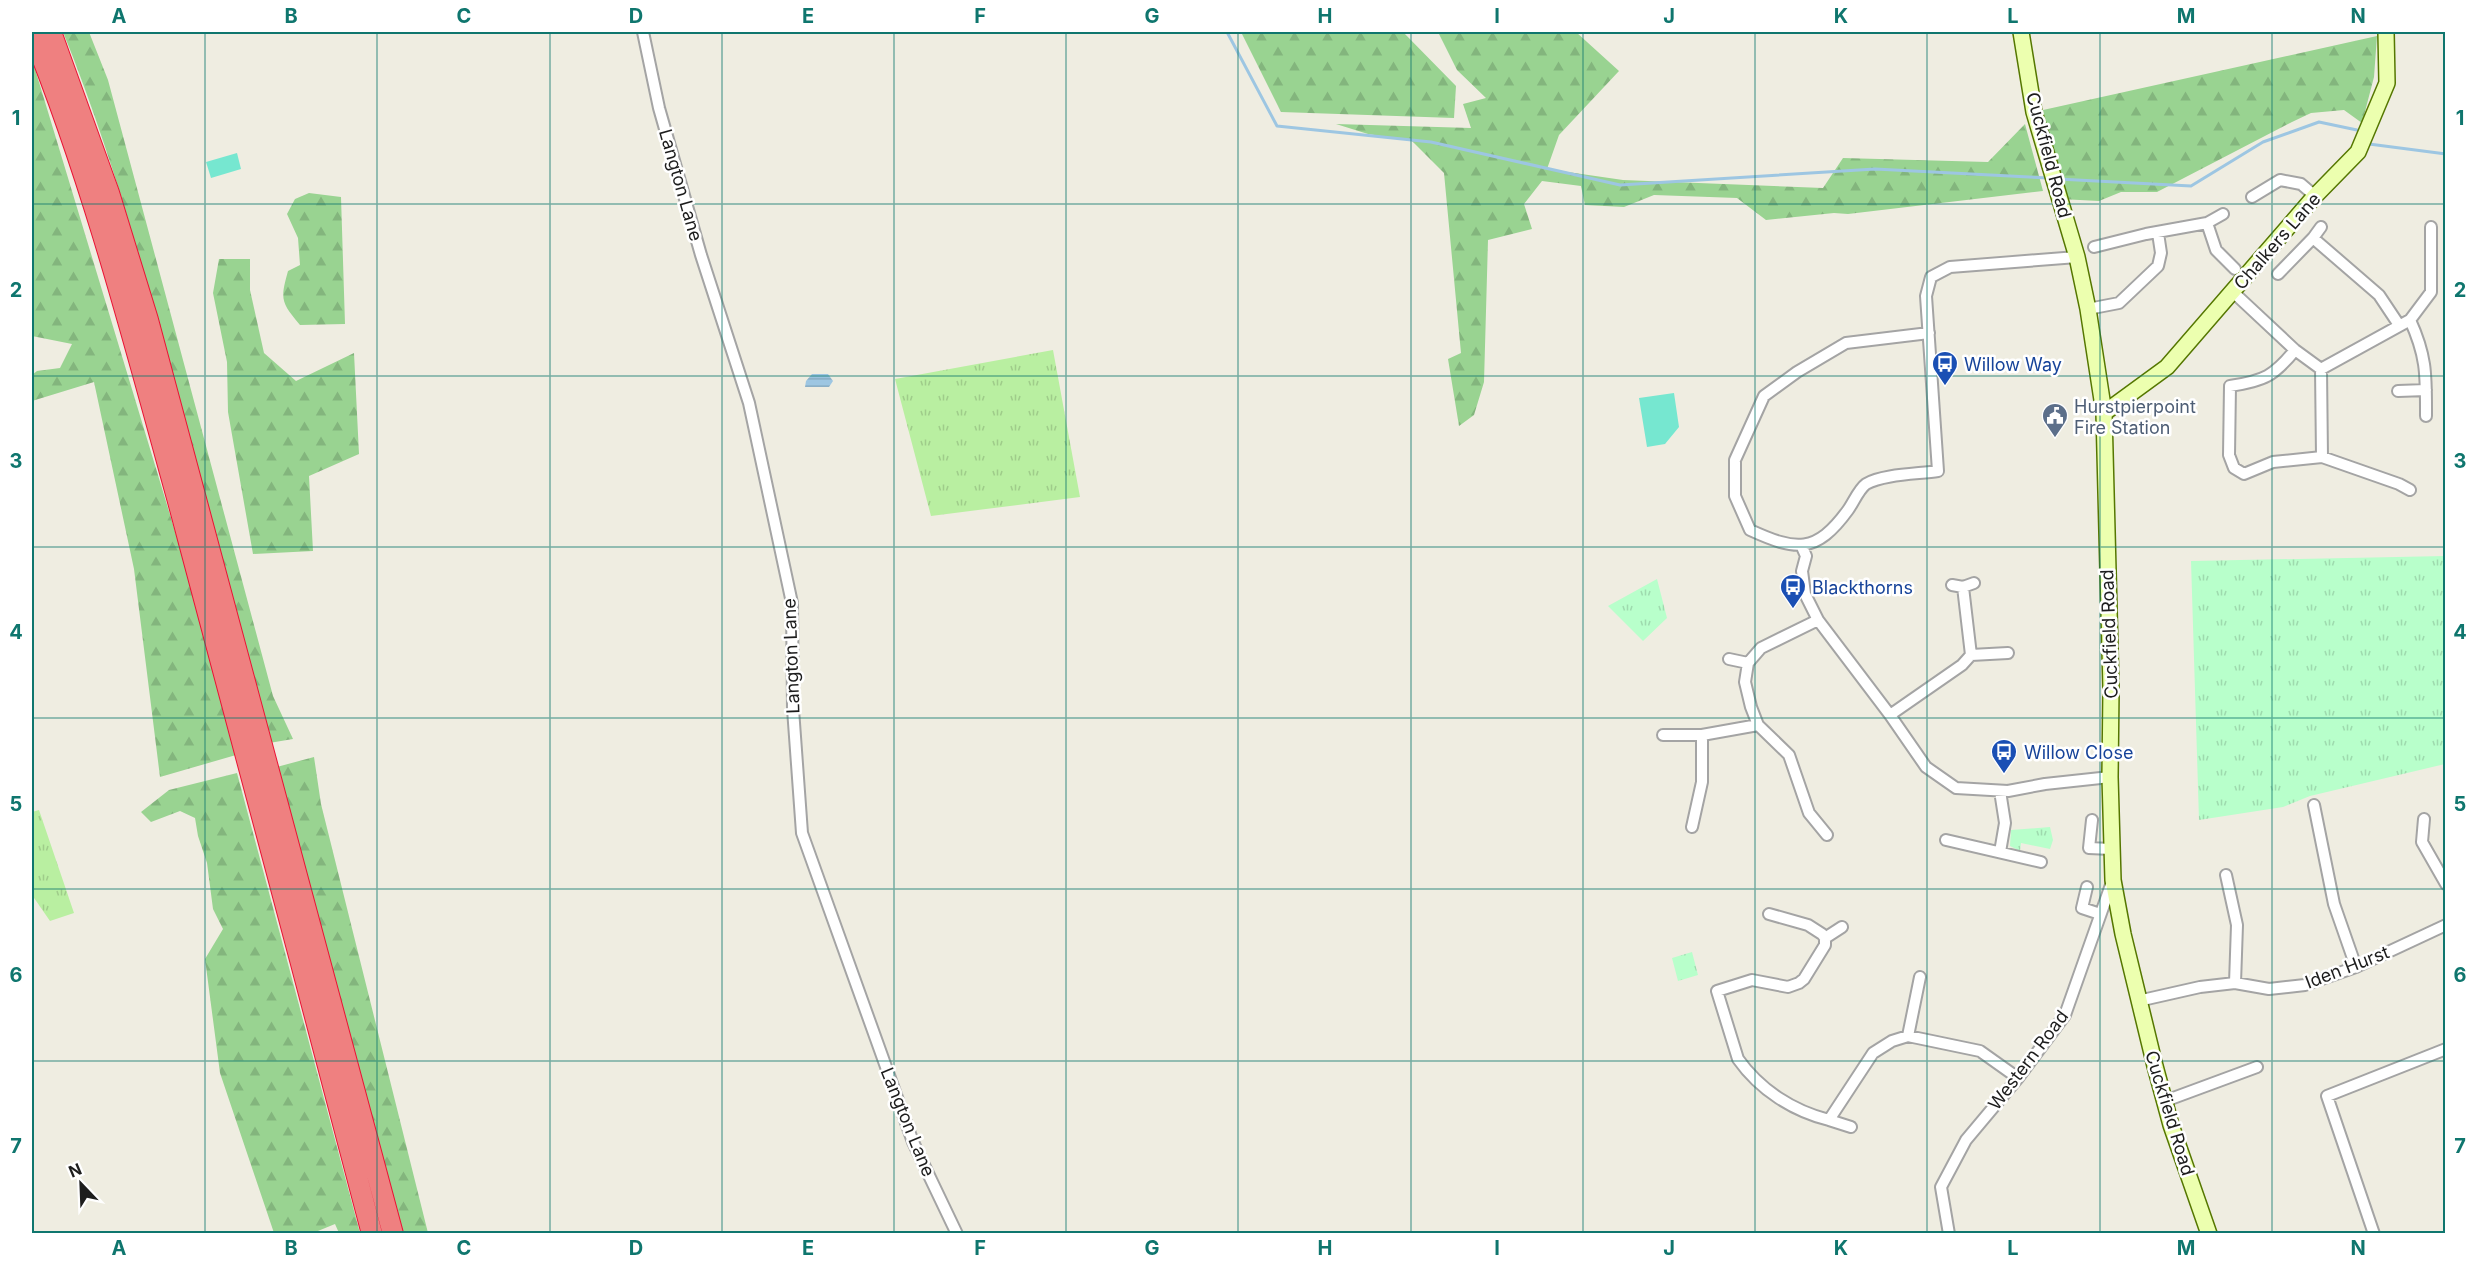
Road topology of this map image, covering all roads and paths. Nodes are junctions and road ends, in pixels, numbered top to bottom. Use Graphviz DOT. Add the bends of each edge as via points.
graph roads {
  1 [pos="32,32"];
  2 [pos="51,32"];
  3 [pos="643,32"];
  4 [pos="2020,32"];
  5 [pos="2386,32"];
  6 [pos="2315,196"];
  7 [pos="2252,197"];
  8 [pos="2223,214"];
  9 [pos="2207,223"];
  10 [pos="2321,227"];
  11 [pos="2431,227"];
  12 [pos="2158,233"];
  13 [pos="2313,238"];
  14 [pos="2094,247"];
  15 [pos="2077,256"];
  16 [pos="2235,269"];
  17 [pos="2278,274"];
  18 [pos="2233,291"];
  19 [pos="2088,309"];
  20 [pos="2410,320"];
  21 [pos="2399,325"];
  22 [pos="1929,333"];
  23 [pos="2295,350"];
  24 [pos="2321,369"];
  25 [pos="2426,390"];
  26 [pos="2398,391"];
  27 [pos="2103,413"];
  28 [pos="2426,416"];
  29 [pos="2322,457"];
  30 [pos="2410,490"];
  31 [pos="1802,547"];
  32 [pos="1974,582"];
  33 [pos="1818,620"];
  34 [pos="2008,653"];
  35 [pos="1971,655"];
  36 [pos="1729,659"];
  37 [pos="1748,663"];
  38 [pos="1890,715"];
  39 [pos="1758,725"];
  40 [pos="1663,735"];
  41 [pos="1702,735"];
  42 [pos="2110,777"];
  43 [pos="2000,791"];
  44 [pos="2314,805"];
  45 [pos="2424,819"];
  46 [pos="2092,820"];
  47 [pos="1692,827"];
  48 [pos="1827,834"];
  49 [pos="1946,840"];
  50 [pos="2111,849"];
  51 [pos="2000,852"];
  52 [pos="2041,862"];
  53 [pos="2226,875"];
  54 [pos="2113,880"];
  55 [pos="2445,884"];
  56 [pos="2087,887"];
  57 [pos="2100,914"];
  58 [pos="1772,918"];
  59 [pos="2445,925"];
  60 [pos="1842,927"];
  61 [pos="1825,938"];
  62 [pos="2356,967"];
  63 [pos="1920,977"];
  64 [pos="2235,983"];
  65 [pos="2138,1001"];
  66 [pos="1908,1036"];
  67 [pos="2445,1049"];
  68 [pos="2257,1067"];
  69 [pos="2018,1078"];
  70 [pos="2165,1101"];
  71 [pos="1829,1120"];
  72 [pos="1851,1128"];
  73 [pos="372,1233"];
  74 [pos="393,1233"];
  75 [pos="957,1233"];
  76 [pos="1949,1233"];
  77 [pos="2209,1233"];
  78 [pos="2374,1233"];
  1 -- 73 [label="highway" via="116,276"];
  2 -- 74 [label="highway" via="109,194 148,320"];
  3 -- 75 [label="street, Langton Lane" via="659,108 749,403 792,603 792,709 802,833 913,1142"];
  4 -- 15 [label="street, Cuckfield Road" via="2034,112"];
  5 -- 6 [label="street, Chalkers Lane" via="2387,83 2369,128 2358,152"];
  6 -- 7 [label="street" via="2301,184 2280,180"];
  6 -- 18 [label="street, Chalkers Lane"];
  8 -- 9 [label="street"];
  9 -- 12 [label="street"];
  9 -- 16 [label="street" via="2216,250"];
  10 -- 13 [label="street"];
  11 -- 20 [label="street" via="2431,291"];
  12 -- 14 [label="street"];
  12 -- 19 [label="street" via="2158,266 2119,303"];
  13 -- 17 [label="street"];
  13 -- 21 [label="street" via="2379,295"];
  15 -- 19 [label="street, Cuckfield Road"];
  15 -- 22 [label="street" via="1950,267 1931,277 1926,296"];
  18 -- 23 [label="street"];
  18 -- 27 [label="street, Chalkers Lane" via="2167,367"];
  19 -- 27 [label="street, Cuckfield Road"];
  20 -- 21 [label="street"];
  20 -- 25 [label="street" via="2421,345"];
  21 -- 24 [label="street"];
  22 -- 31 [label="street" via="1938,471 1865,485 1836,527"];
  22 -- 31 [label="street" via="1846,343 1764,396 1735,460 1735,496 1750,530 1776,542"];
  23 -- 24 [label="street"];
  23 -- 29 [label="street" via="2280,369 2256,382 2230,386 2229,454 2234,468 2244,474 2273,462"];
  24 -- 29 [label="street"];
  25 -- 26 [label="street"];
  25 -- 28 [label="street"];
  27 -- 42 [label="street, Cuckfield Road"];
  29 -- 30 [label="street"];
  31 -- 33 [label="street" via="1806,556 1802,571 1805,594"];
  32 -- 35 [label="street" via="1957,586"];
  33 -- 37 [label="street" via="1761,648"];
  33 -- 38 [label="street"];
  34 -- 35 [label="street"];
  35 -- 38 [label="street"];
  36 -- 37 [label="street"];
  37 -- 39 [label="street" via="1745,682"];
  38 -- 43 [label="street" via="1934,773 1956,788"];
  39 -- 41 [label="street"];
  39 -- 48 [label="street" via="1789,755 1809,813"];
  40 -- 41 [label="street"];
  41 -- 47 [label="street" via="1702,782"];
  42 -- 43 [label="street"];
  42 -- 50 [label="street, Cuckfield Road"];
  43 -- 51 [label="street" via="2005,823"];
  44 -- 62 [label="street" via="2334,904"];
  45 -- 55 [label="street" via="2422,842"];
  46 -- 50 [label="street" via="2089,848"];
  49 -- 51 [label="street"];
  50 -- 54 [label="street, Cuckfield Road"];
  51 -- 52 [label="street"];
  53 -- 64 [label="street" via="2236,925"];
  54 -- 57 [label="street, Western Road"];
  54 -- 65 [label="street, Cuckfield Road"];
  56 -- 57 [label="street" via="2082,908"];
  57 -- 69 [label="street, Western Road" via="2066,1016"];
  58 -- 61 [label="street" via="1808,925"];
  59 -- 62 [label="street, Iden Hurst"];
  60 -- 61 [label="street"];
  61 -- 71 [label="street" via="1825,945 1799,983 1788,987 1752,980 1715,986 1733,1049 1744,1068 1786,1104"];
  62 -- 64 [label="street, Iden Hurst" via="2305,986 2269,989"];
  63 -- 66 [label="street"];
  64 -- 65 [label="street, Iden Hurst"];
  65 -- 70 [label="street, Cuckfield Road"];
  66 -- 69 [label="street" via="1980,1051"];
  66 -- 71 [label="street" via="1874,1053"];
  67 -- 78 [label="street" via="2327,1095"];
  68 -- 70 [label="street"];
  69 -- 76 [label="street, Western Road" via="1966,1140 1941,1186"];
  70 -- 77 [label="street, Cuckfield Road"];
  71 -- 72 [label="street"];
}
